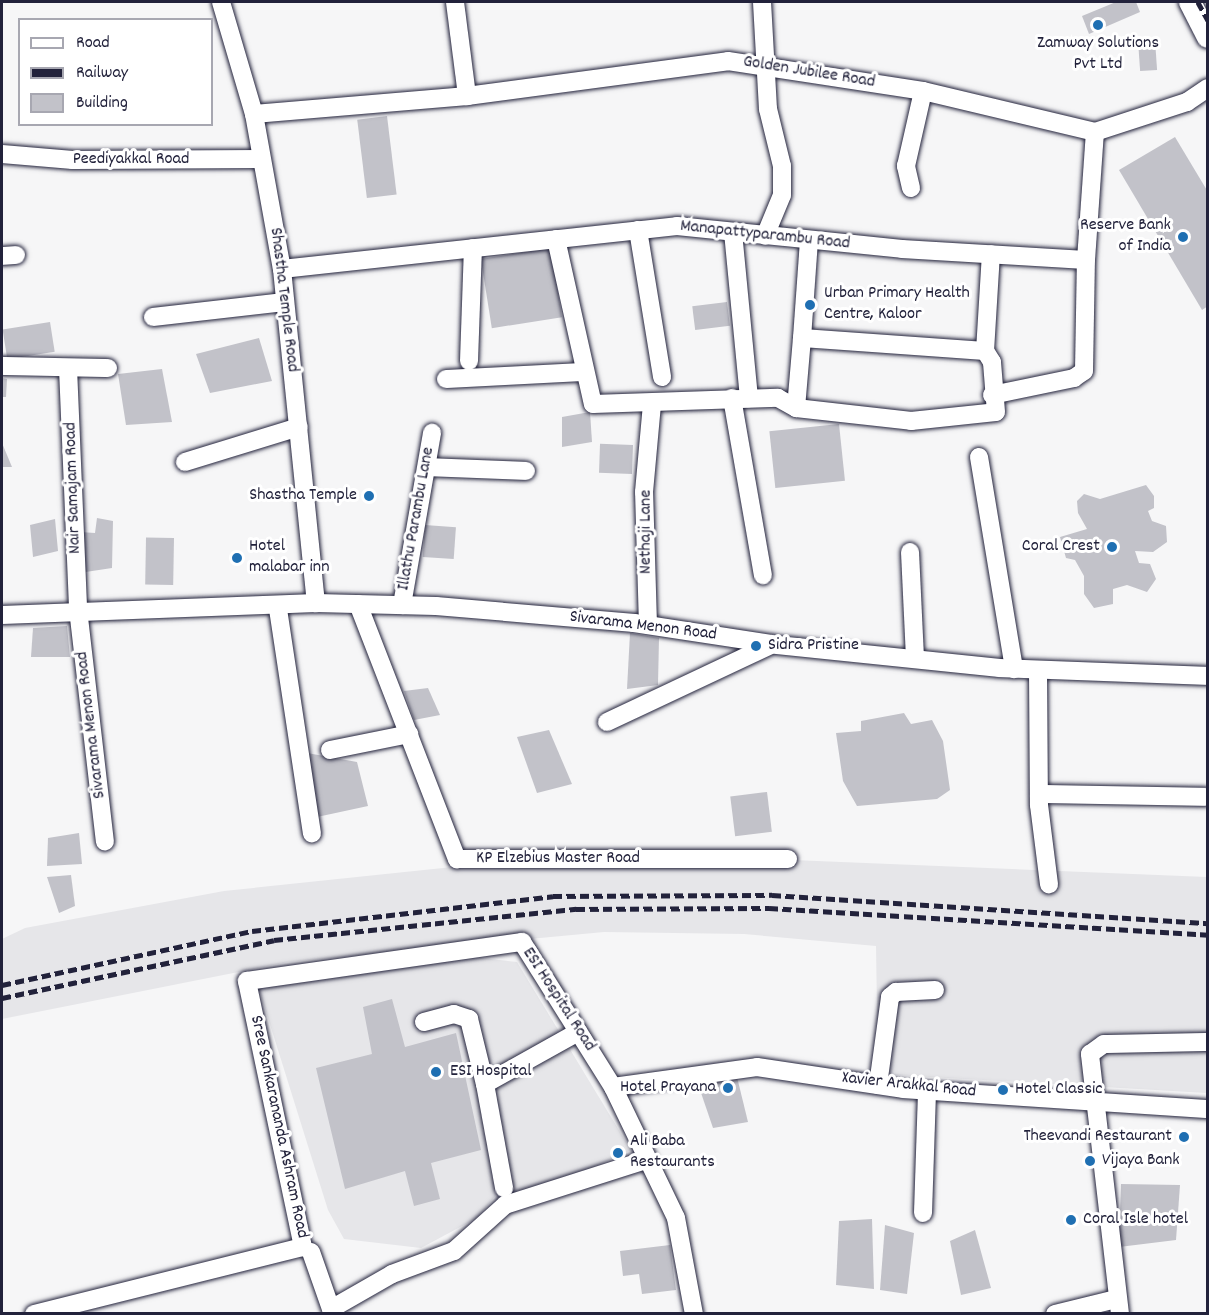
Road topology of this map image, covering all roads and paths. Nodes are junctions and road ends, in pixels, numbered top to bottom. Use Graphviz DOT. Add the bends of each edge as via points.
graph roads {
  1 [pos="221,2"];
  2 [pos="455,2"];
  3 [pos="762,2"];
  4 [pos="1190,2"];
  5 [pos="1208,37"];
  6 [pos="766,64"];
  7 [pos="1208,88"];
  8 [pos="923,91"];
  9 [pos="467,96"];
  10 [pos="254,114"];
  11 [pos="1095,132"];
  12 [pos="2,154"];
  13 [pos="261,159"];
  14 [pos="911,188"];
  15 [pos="638,230"];
  16 [pos="733,232"];
  17 [pos="765,236"];
  18 [pos="556,239"];
  19 [pos="809,240"];
  20 [pos="472,248"];
  21 [pos="991,254"];
  22 [pos="1086,260"];
  23 [pos="282,269"];
  24 [pos="284,302"];
  25 [pos="153,317"];
  26 [pos="802,338"];
  27 [pos="985,351"];
  28 [pos="469,361"];
  29 [pos="2,366"];
  30 [pos="68,368"];
  31 [pos="108,368"];
  32 [pos="583,372"];
  33 [pos="662,377"];
  34 [pos="446,379"];
  35 [pos="992,395"];
  36 [pos="740,398"];
  37 [pos="652,404"];
  38 [pos="796,408"];
  39 [pos="299,427"];
  40 [pos="432,433"];
  41 [pos="979,457"];
  42 [pos="185,462"];
  43 [pos="428,466"];
  44 [pos="526,471"];
  45 [pos="910,552"];
  46 [pos="763,574"];
  47 [pos="316,603"];
  48 [pos="358,604"];
  49 [pos="402,605"];
  50 [pos="78,609"];
  51 [pos="278,609"];
  52 [pos="2,615"];
  53 [pos="648,625"];
  54 [pos="773,644"];
  55 [pos="915,659"];
  56 [pos="1014,669"];
  57 [pos="1038,670"];
  58 [pos="1208,676"];
  59 [pos="607,722"];
  60 [pos="409,734"];
  61 [pos="330,750"];
  62 [pos="1039,795"];
  63 [pos="1205,797"];
  64 [pos="312,833"];
  65 [pos="105,841"];
  66 [pos="788,859"];
  67 [pos="1049,884"];
  68 [pos="247,981"];
  69 [pos="935,990"];
  70 [pos="424,1022"];
  71 [pos="579,1032"];
  72 [pos="1208,1042"];
  73 [pos="485,1084"];
  74 [pos="878,1085"];
  75 [pos="613,1087"];
  76 [pos="927,1091"];
  77 [pos="1093,1101"];
  78 [pos="1208,1109"];
  79 [pos="646,1160"];
  80 [pos="504,1188"];
  81 [pos="923,1213"];
  82 [pos="311,1252"];
  83 [pos="1118,1306"];
  84 [pos="347,1307"];
  85 [pos="39,1313"];
  86 [pos="694,1314"];
  87 [pos="1055,1314"];
  1 -- 10 [label="street, Shastha Temple Road"];
  2 -- 9 [label="street"];
  3 -- 6 [label="street"];
  4 -- 5 [label="main road"];
  6 -- 8 [label="street, Golden Jubilee Road"];
  6 -- 9 [label="street, Golden Jubilee Road" via="728,61"];
  6 -- 17 [label="street" via="782,195"];
  7 -- 11 [label="street" via="1187,102"];
  8 -- 11 [label="street, Golden Jubilee Road"];
  8 -- 14 [label="street" via="906,165"];
  9 -- 10 [label="street, Golden Jubilee Road"];
  10 -- 13 [label="street, Shastha Temple Road"];
  11 -- 22 [label="street"];
  12 -- 13 [label="street, Peediyakkal Road" via="73,160"];
  13 -- 23 [label="street, Shastha Temple Road"];
  15 -- 16 [label="street, Manapattyparambu Road" via="677,226"];
  15 -- 18 [label="street, Manapattyparambu Road"];
  15 -- 33 [label="street"];
  16 -- 17 [label="street, Manapattyparambu Road"];
  16 -- 36 [label="street"];
  17 -- 19 [label="street, Manapattyparambu Road"];
  18 -- 20 [label="street, Manapattyparambu Road"];
  18 -- 32 [label="street"];
  19 -- 21 [label="street, Manapattyparambu Road"];
  19 -- 26 [label="street"];
  20 -- 23 [label="street, Manapattyparambu Road"];
  20 -- 28 [label="street"];
  21 -- 22 [label="street, Manapattyparambu Road"];
  21 -- 27 [label="street"];
  22 -- 35 [label="street" via="1084,370 1074,378"];
  23 -- 24 [label="street, Shastha Temple Road"];
  24 -- 25 [label="street"];
  24 -- 39 [label="street, Shastha Temple Road"];
  26 -- 27 [label="street"];
  26 -- 38 [label="street"];
  27 -- 35 [label="street" via="992,362"];
  29 -- 30 [label="street"];
  30 -- 31 [label="street"];
  30 -- 50 [label="street, Nair Samajam Road"];
  32 -- 34 [label="street"];
  32 -- 37 [label="street" via="593,404"];
  35 -- 38 [label="street" via="996,412 949,421"];
  36 -- 37 [label="street"];
  36 -- 38 [label="street" via="778,398"];
  36 -- 46 [label="street"];
  37 -- 53 [label="street, Nethaji Lane" via="644,492"];
  39 -- 42 [label="street"];
  39 -- 47 [label="street, Shastha Temple Road"];
  40 -- 43 [label="street, Illathu Parambu Lane"];
  41 -- 56 [label="street"];
  43 -- 44 [label="street"];
  43 -- 49 [label="street, Illathu Parambu Lane"];
  45 -- 55 [label="street"];
  47 -- 48 [label="street, Sivarama Menon Road"];
  47 -- 51 [label="street, Sivarama Menon Road"];
  48 -- 49 [label="street, Sivarama Menon Road"];
  48 -- 60 [label="street, KP Elzebius Master Road"];
  49 -- 53 [label="street, Sivarama Menon Road"];
  50 -- 51 [label="street, Sivarama Menon Road"];
  50 -- 52 [label="street, Sivarama Menon Road"];
  50 -- 65 [label="street, Sivarama Menon Road"];
  51 -- 64 [label="street"];
  53 -- 54 [label="street, Sivarama Menon Road"];
  54 -- 55 [label="street, Sivarama Menon Road"];
  54 -- 59 [label="street"];
  55 -- 56 [label="street, Sivarama Menon Road"];
  56 -- 57 [label="street, Sivarama Menon Road"];
  57 -- 58 [label="street, Sivarama Menon Road"];
  57 -- 62 [label="street"];
  60 -- 61 [label="street"];
  60 -- 66 [label="street, KP Elzebius Master Road" via="457,859"];
  62 -- 63 [label="street"];
  62 -- 67 [label="street"];
  68 -- 71 [label="street, ESI Hospital Road" via="522,942"];
  68 -- 85 [label="street, Sree Sankarananda Ashram Road" via="303,1247"];
  69 -- 74 [label="street" via="896,992 890,997"];
  70 -- 73 [label="street" via="454,1014 469,1018"];
  71 -- 73 [label="street"];
  71 -- 75 [label="street, ESI Hospital Road"];
  72 -- 77 [label="street" via="1094,1047"];
  73 -- 80 [label="street"];
  74 -- 75 [label="street, Xavier Arakkal Road" via="757,1067"];
  74 -- 76 [label="street, Xavier Arakkal Road"];
  75 -- 79 [label="street, ESI Hospital Road"];
  76 -- 77 [label="street, Xavier Arakkal Road"];
  76 -- 81 [label="street"];
  77 -- 78 [label="street, Xavier Arakkal Road"];
  77 -- 83 [label="street"];
  79 -- 84 [label="street" via="505,1204 454,1251 392,1274"];
  79 -- 86 [label="street, ESI Hospital Road" via="676,1218"];
  82 -- 84 [label="street" via="331,1309"];
  83 -- 87 [label="street"];
}
